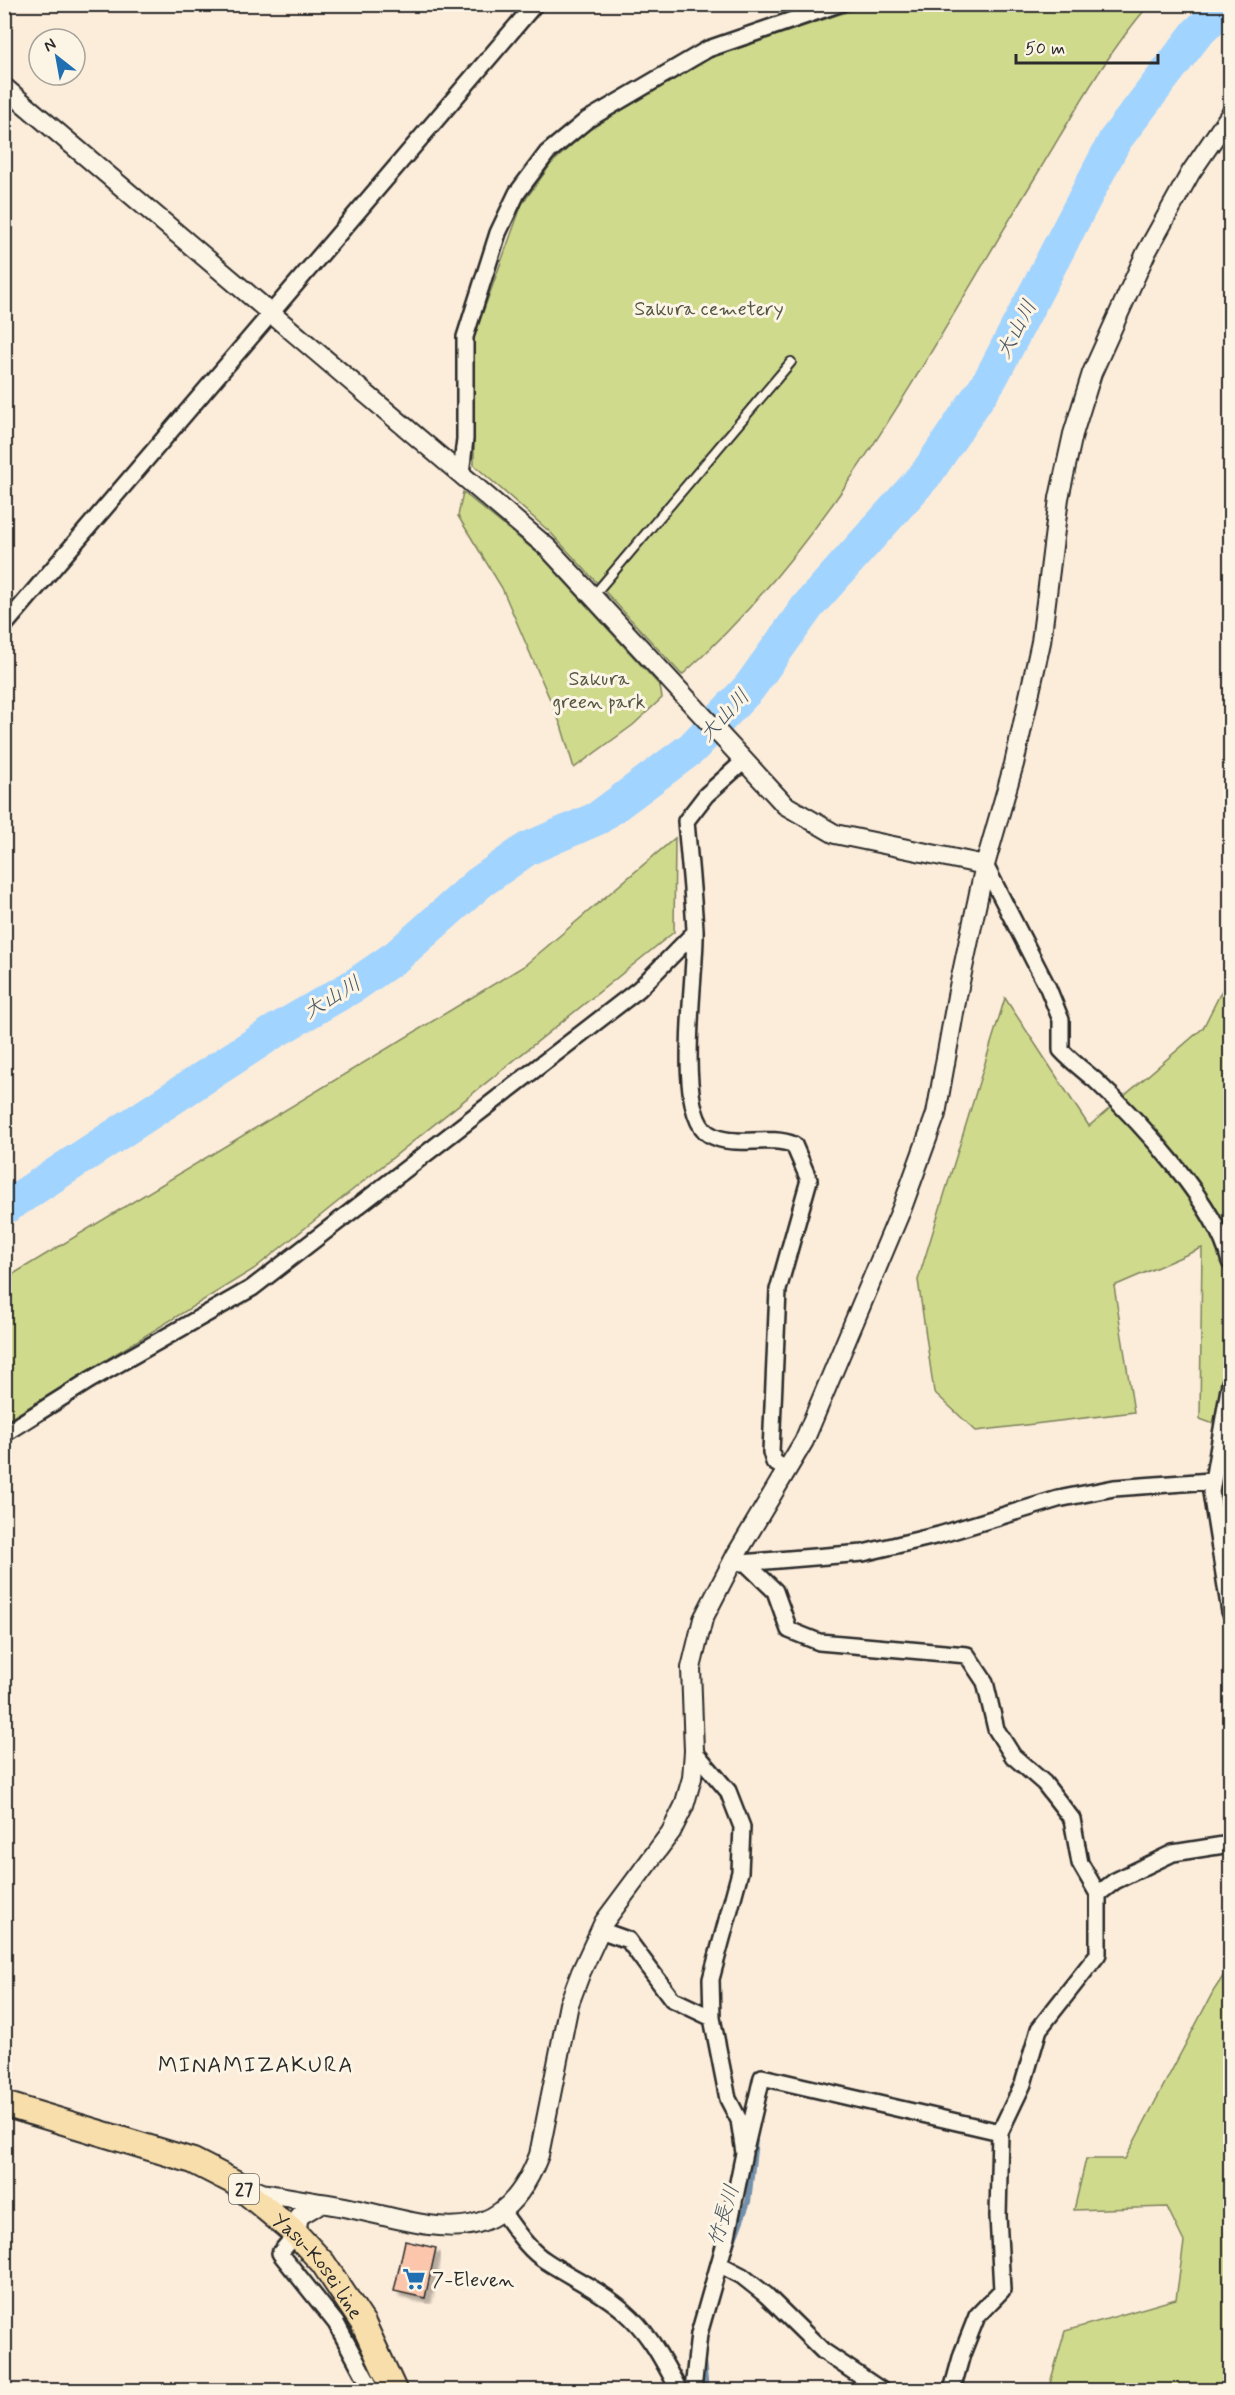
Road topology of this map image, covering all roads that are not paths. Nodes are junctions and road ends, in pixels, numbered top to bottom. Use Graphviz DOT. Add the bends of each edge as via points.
graph roads {
  1 [pos="535,4"];
  2 [pos="839,4"];
  3 [pos="4,87"];
  4 [pos="1230,115"];
  5 [pos="1225,135"];
  6 [pos="272,314"];
  7 [pos="791,362"];
  8 [pos="461,474"];
  9 [pos="592,597"];
  10 [pos="4,626"];
  11 [pos="741,760"];
  12 [pos="985,865"];
  13 [pos="695,932"];
  14 [pos="1230,1262"];
  15 [pos="1230,1383"];
  16 [pos="4,1434"];
  17 [pos="787,1470"];
  18 [pos="1211,1481"];
  19 [pos="739,1564"];
  20 [pos="1230,1612"];
  21 [pos="694,1751"];
  22 [pos="1230,1844"];
  23 [pos="1098,1894"];
  24 [pos="600,1930"];
  25 [pos="712,2018"];
  26 [pos="4,2104"];
  27 [pos="1000,2132"];
  28 [pos="744,2153"];
  29 [pos="234,2182"];
  30 [pos="321,2203"];
  31 [pos="503,2212"];
  32 [pos="296,2234"];
  33 [pos="719,2264"];
  34 [pos="369,2360"];
  35 [pos="372,2391"];
  36 [pos="394,2391"];
  37 [pos="679,2391"];
  38 [pos="693,2391"];
  39 [pos="881,2391"];
  40 [pos="952,2391"];
  1 -- 6 [label="street"];
  2 -- 8 [label="street" via="708,49 587,120 547,153 517,193 498,233 465,337"];
  3 -- 6 [label="street"];
  4 -- 5 [label="street"];
  5 -- 12 [label="street" via="1191,172 1146,253 1092,373 1059,498 1041,642 1014,764"];
  6 -- 8 [label="street"];
  6 -- 10 [label="street"];
  7 -- 9 [label="lane"];
  8 -- 9 [label="street" via="548,548"];
  9 -- 11 [label="street"];
  11 -- 12 [label="street" via="785,805 835,834"];
  11 -- 13 [label="street" via="686,821"];
  12 -- 14 [label="street" via="1052,998 1061,1020 1061,1050 1095,1080 1170,1161 1197,1195"];
  12 -- 17 [label="street" via="936,1114 853,1328 804,1441"];
  13 -- 16 [label="street" via="639,989 252,1288"];
  13 -- 17 [label="street" via="688,1029 693,1110 708,1133 723,1139 784,1141 794,1145 809,1180 778,1290 771,1452 774,1462"];
  15 -- 18 [label="street"];
  17 -- 19 [label="street"];
  18 -- 19 [label="street" via="1114,1488 1058,1498 939,1535 863,1553"];
  18 -- 20 [label="street"];
  19 -- 21 [label="street" via="712,1598 696,1641 691,1668"];
  19 -- 23 [label="street" via="775,1591 789,1630 819,1642 967,1655 985,1682 996,1729 1014,1756 1044,1783 1072,1819 1080,1863"];
  21 -- 24 [label="street" via="692,1778 671,1832"];
  21 -- 25 [label="street" via="728,1791 742,1827 740,1872 711,1979"];
  22 -- 23 [label="street" via="1173,1853 1114,1881"];
  23 -- 27 [label="street" via="1098,1954 1039,2029 1023,2084"];
  24 -- 25 [label="street" via="628,1940 672,1999"];
  24 -- 31 [label="street" via="569,2004 539,2155 524,2190"];
  25 -- 28 [label="street" via="728,2099 739,2120"];
  26 -- 29 [label="main road, Yasu-Kosei line / 27" via="193,2161"];
  27 -- 28 [label="street" via="762,2077"];
  27 -- 40 [label="street" via="998,2216 1002,2290 977,2316"];
  28 -- 33 [label="street"];
  29 -- 30 [label="street" via="262,2193"];
  29 -- 32 [label="main road, Yasu-Kosei line / 27"];
  30 -- 31 [label="street" via="454,2228 471,2226"];
  30 -- 32 [label="street" via="299,2216"];
  31 -- 37 [label="street" via="544,2260 590,2285 643,2329"];
  32 -- 34 [label="main road, Yasu-Kosei line / 27" via="322,2263 363,2323"];
  33 -- 38 [label="street" via="699,2334"];
  33 -- 39 [label="street" via="742,2276 823,2351"];
  34 -- 35 [label="street"];
  34 -- 36 [label="main road, Yasu-Kosei line / 27"];
}
